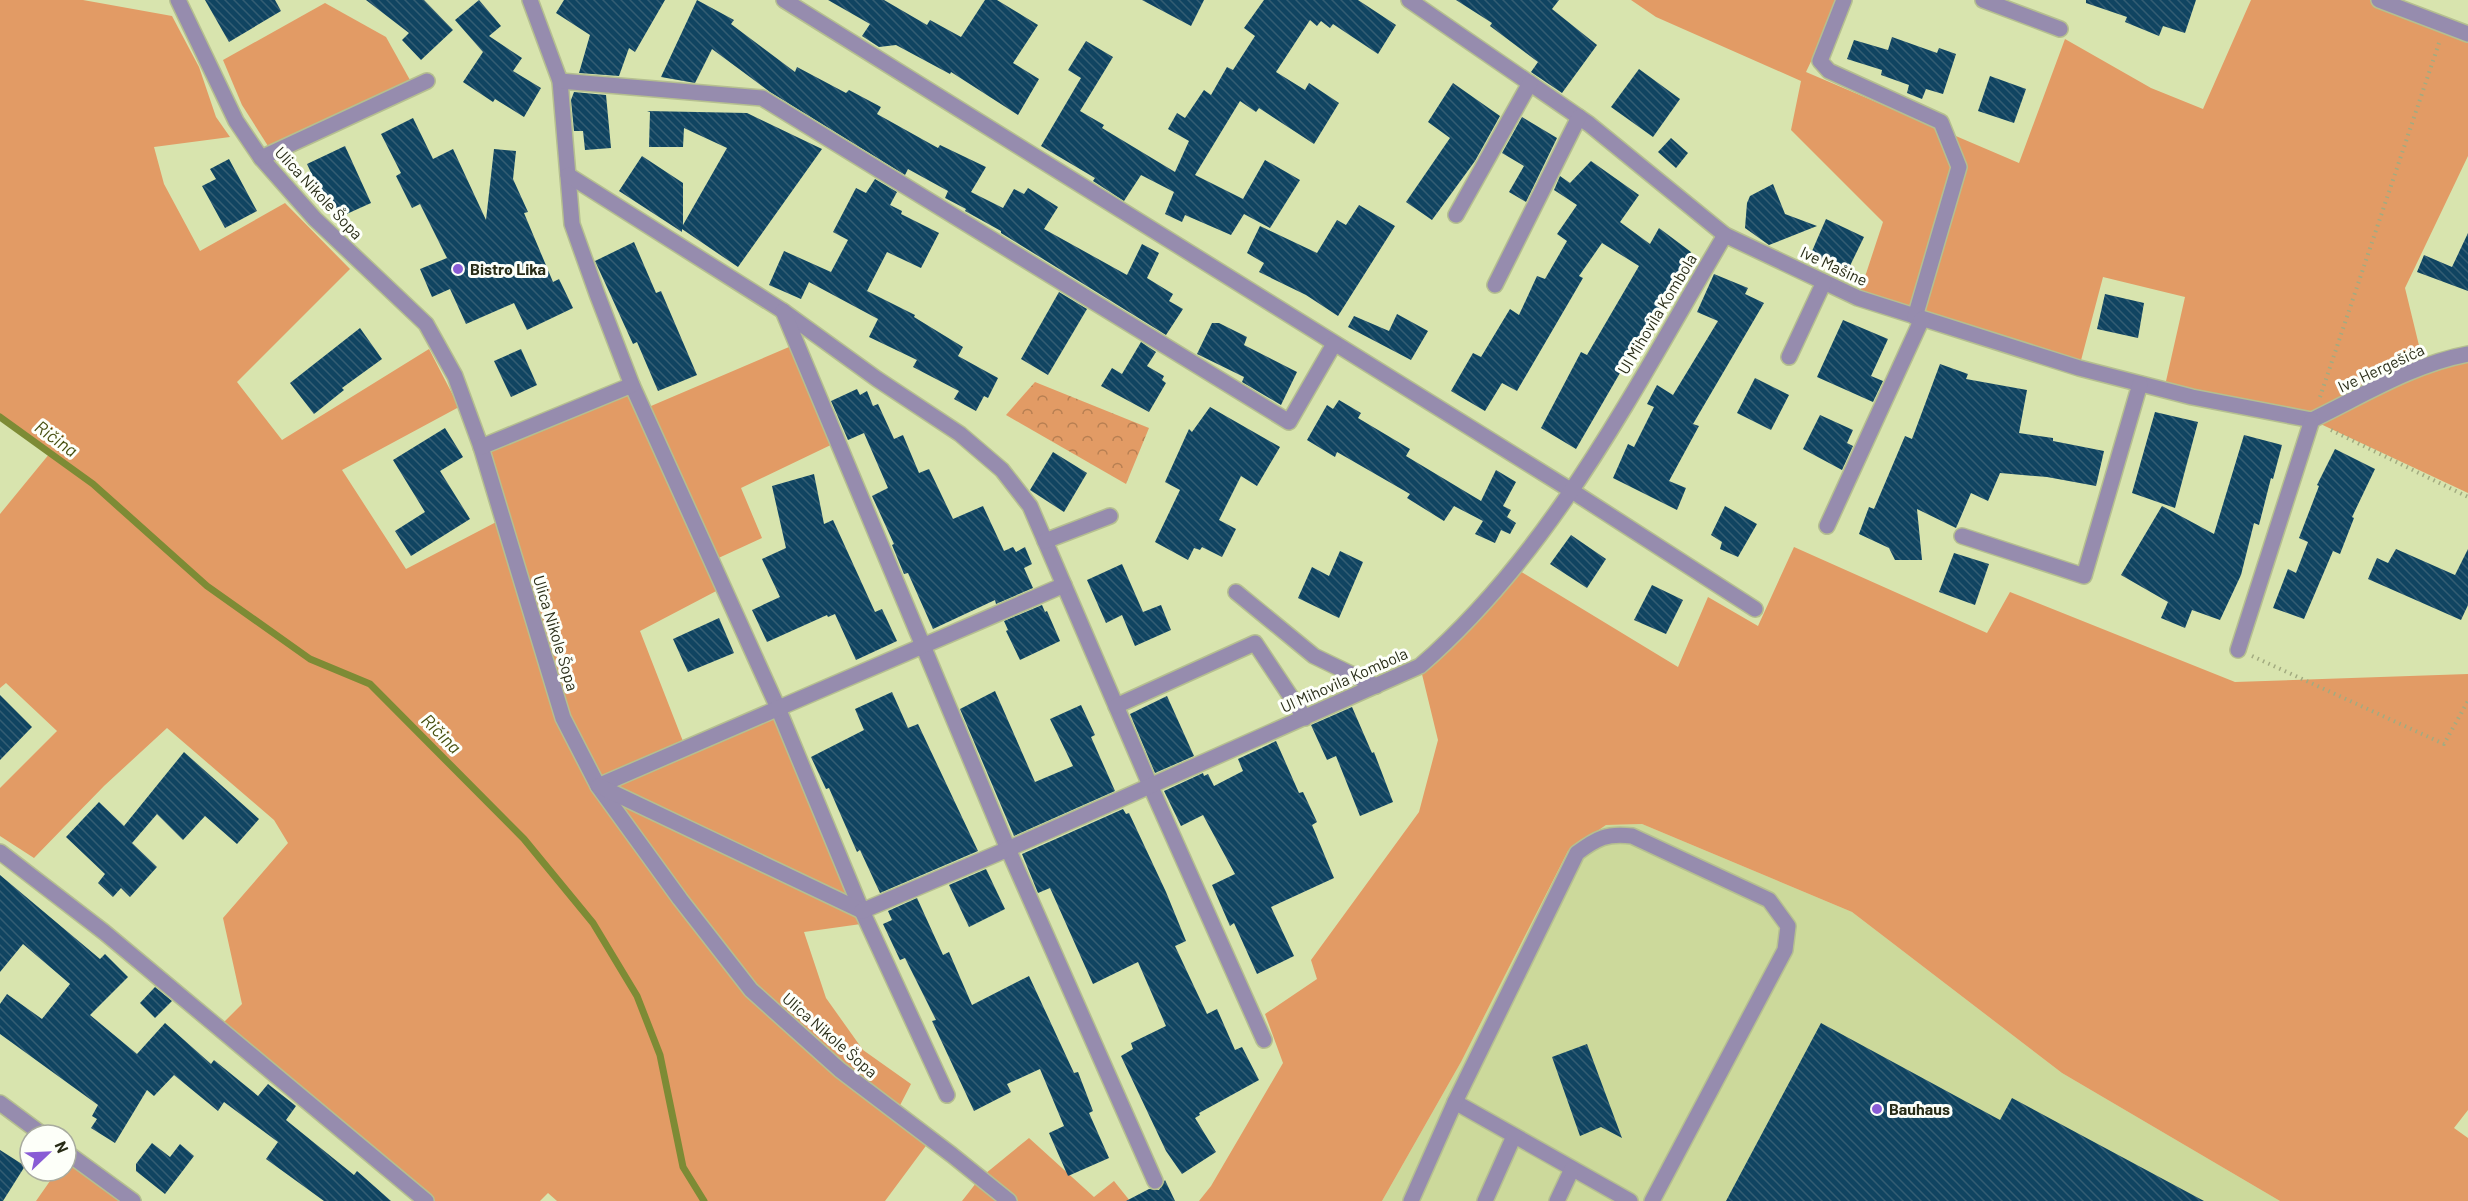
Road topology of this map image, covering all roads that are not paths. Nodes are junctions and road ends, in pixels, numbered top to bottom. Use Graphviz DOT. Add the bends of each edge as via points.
graph roads {
  1 [pos="178,0"];
  2 [pos="530,0"];
  3 [pos="784,0"];
  4 [pos="1409,0"];
  5 [pos="1844,0"];
  6 [pos="1983,0"];
  7 [pos="2379,0"];
  8 [pos="2060,29"];
  9 [pos="2468,34"];
  10 [pos="427,81"];
  11 [pos="560,81"];
  12 [pos="1530,83"];
  13 [pos="1579,117"];
  14 [pos="261,158"];
  15 [pos="568,175"];
  16 [pos="1456,215"];
  17 [pos="1725,235"];
  18 [pos="1824,282"];
  19 [pos="1495,285"];
  20 [pos="783,311"];
  21 [pos="1919,318"];
  22 [pos="1334,344"];
  23 [pos="2468,354"];
  24 [pos="1790,357"];
  25 [pos="2140,384"];
  26 [pos="632,385"];
  27 [pos="2312,420"];
  28 [pos="481,447"];
  29 [pos="1572,491"];
  30 [pos="1110,516"];
  31 [pos="1827,526"];
  32 [pos="1962,536"];
  33 [pos="1045,541"];
  34 [pos="1064,585"];
  35 [pos="1236,592"];
  36 [pos="1755,609"];
  37 [pos="923,646"];
  38 [pos="2238,650"];
  39 [pos="1376,686"];
  40 [pos="1116,706"];
  41 [pos="778,708"];
  42 [pos="1305,718"];
  43 [pos="1150,785"];
  44 [pos="598,786"];
  45 [pos="1008,849"];
  46 [pos="0,852"];
  47 [pos="862,911"];
  48 [pos="1264,1040"];
  49 [pos="947,1095"];
  50 [pos="1455,1102"];
  51 [pos="0,1103"];
  52 [pos="27,1123"];
  53 [pos="1514,1136"];
  54 [pos="78,1161"];
  55 [pos="1572,1169"];
  56 [pos="1155,1181"];
  57 [pos="133,1201"];
  58 [pos="426,1201"];
  59 [pos="1009,1201"];
  60 [pos="1411,1201"];
  61 [pos="1485,1201"];
  62 [pos="1557,1201"];
  63 [pos="1630,1201"];
  64 [pos="1652,1201"];
  1 -- 14 [label="street, Ulica Nikole Šopa" via="236,121"];
  2 -- 11 [label="street"];
  3 -- 22 [label="street"];
  4 -- 12 [label="street, Ive Mašine"];
  5 -- 21 [label="street" via="1820,61 1829,71 1941,122 1959,167"];
  6 -- 8 [label="street"];
  7 -- 9 [label="street"];
  10 -- 14 [label="street"];
  11 -- 15 [label="street"];
  11 -- 22 [label="street" via="762,98 1289,422"];
  12 -- 13 [label="street, Ive Mašine"];
  12 -- 16 [label="street"];
  13 -- 17 [label="street, Ive Mašine"];
  13 -- 19 [label="street"];
  14 -- 28 [label="street, Ulica Nikole Šopa" via="315,219 426,324 455,376"];
  15 -- 20 [label="street"];
  15 -- 26 [label="street" via="572,224"];
  17 -- 18 [label="street, Ive Mašine"];
  17 -- 29 [label="street, Ul Mihovila Kombola"];
  18 -- 21 [label="street, Ive Mašine"];
  18 -- 24 [label="street"];
  20 -- 33 [label="street" via="960,434 1002,470 1030,506"];
  20 -- 37 [label="street"];
  21 -- 25 [label="street, Ive Mašine"];
  21 -- 31 [label="street"];
  22 -- 29 [label="street"];
  23 -- 27 [label="street, Ive Hergešića" via="2424,366"];
  25 -- 27 [label="street, Ive Mašine"];
  25 -- 32 [label="street" via="2084,576"];
  26 -- 28 [label="street"];
  26 -- 41 [label="street"];
  27 -- 38 [label="street"];
  28 -- 44 [label="street, Ulica Nikole Šopa" via="563,718"];
  29 -- 36 [label="street"];
  29 -- 39 [label="street, Ul Mihovila Kombola" via="1515,568 1457,634 1420,666"];
  30 -- 33 [label="street"];
  33 -- 34 [label="street"];
  34 -- 37 [label="street"];
  34 -- 40 [label="street"];
  35 -- 39 [label="street" via="1314,656"];
  37 -- 41 [label="street"];
  37 -- 45 [label="street"];
  39 -- 42 [label="street, Ul Mihovila Kombola"];
  40 -- 42 [label="street" via="1255,644"];
  40 -- 43 [label="street"];
  41 -- 44 [label="street"];
  41 -- 47 [label="street"];
  42 -- 43 [label="street, Ul Mihovila Kombola"];
  43 -- 45 [label="street, Ul Mihovila Kombola"];
  43 -- 48 [label="street"];
  44 -- 47 [label="street"];
  44 -- 59 [label="street, Ulica Nikole Šopa" via="751,990 840,1070"];
  45 -- 47 [label="street, Ul Mihovila Kombola"];
  45 -- 56 [label="street"];
  46 -- 58 [label="street" via="104,932"];
  47 -- 49 [label="street"];
  50 -- 53 [label="street"];
  50 -- 60 [label="street"];
  50 -- 64 [label="street" via="1577,853 1596,838 1632,836 1769,900 1788,926 1785,950"];
  51 -- 52 [label="street"];
  53 -- 55 [label="street"];
  53 -- 61 [label="street"];
  54 -- 57 [label="street"];
  55 -- 62 [label="street"];
  55 -- 63 [label="street"];
}
